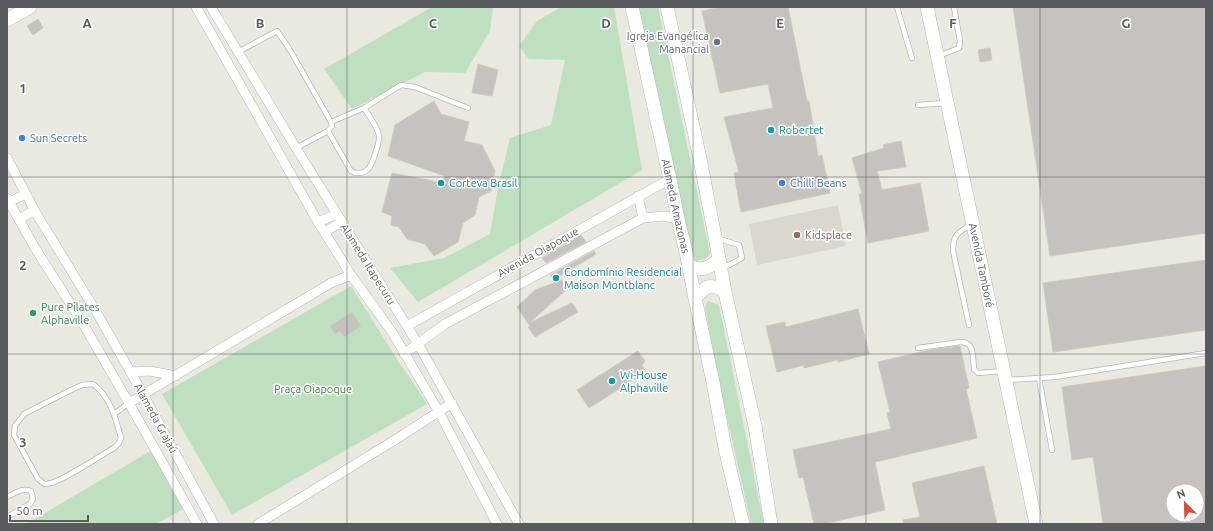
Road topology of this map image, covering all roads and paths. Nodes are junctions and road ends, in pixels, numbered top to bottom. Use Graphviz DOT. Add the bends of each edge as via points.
graph roads {
  1 [pos="30,7"];
  2 [pos="196,7"];
  3 [pos="212,7"];
  4 [pos="632,7"];
  5 [pos="667,7"];
  6 [pos="897,7"];
  7 [pos="927,7"];
  8 [pos="954,7"];
  9 [pos="7,20"];
  10 [pos="238,52"];
  11 [pos="937,56"];
  12 [pos="912,58"];
  13 [pos="947,102"];
  14 [pos="918,104"];
  15 [pos="364,108"];
  16 [pos="468,108"];
  17 [pos="331,122"];
  18 [pos="328,131"];
  19 [pos="296,148"];
  20 [pos="7,158"];
  21 [pos="670,179"];
  22 [pos="26,194"];
  23 [pos="638,196"];
  24 [pos="8,200"];
  25 [pos="36,213"];
  26 [pos="337,214"];
  27 [pos="643,218"];
  28 [pos="678,219"];
  29 [pos="19,220"];
  30 [pos="318,222"];
  31 [pos="344,224"];
  32 [pos="972,225"];
  33 [pos="325,232"];
  34 [pos="716,242"];
  35 [pos="720,264"];
  36 [pos="689,266"];
  37 [pos="352,275"];
  38 [pos="725,292"];
  39 [pos="695,298"];
  40 [pos="97,313"];
  41 [pos="82,322"];
  42 [pos="969,325"];
  43 [pos="407,326"];
  44 [pos="418,344"];
  45 [pos="918,348"];
  46 [pos="1206,353"];
  47 [pos="404,354"];
  48 [pos="130,372"];
  49 [pos="176,376"];
  50 [pos="1004,376"];
  51 [pos="1039,378"];
  52 [pos="143,394"];
  53 [pos="129,403"];
  54 [pos="452,403"];
  55 [pos="439,412"];
  56 [pos="114,414"];
  57 [pos="1052,450"];
  58 [pos="7,497"];
  59 [pos="7,517"];
  60 [pos="197,524"];
  61 [pos="214,524"];
  62 [pos="258,524"];
  63 [pos="497,524"];
  64 [pos="519,524"];
  65 [pos="743,524"];
  66 [pos="771,524"];
  67 [pos="1036,524"];
  1 -- 9 [label="main road"];
  2 -- 30 [label="street, Alameda Itapecuru"];
  3 -- 10 [label="street, Alameda Itapecuru"];
  4 -- 21 [label="main road, Alameda Amazonas"];
  5 -- 34 [label="main road"];
  6 -- 12 [label="lane"];
  7 -- 11 [label="main road, Avenida Tamboré"];
  8 -- 11 [label="lane" via="959,48"];
  10 -- 17 [label="lane" via="277,31"];
  10 -- 19 [label="street, Alameda Itapecuru"];
  11 -- 13 [label="main road, Avenida Tamboré"];
  13 -- 14 [label="lane"];
  13 -- 32 [label="main road, Avenida Tamboré"];
  15 -- 16 [label="lane" via="401,85 415,87"];
  15 -- 17 [label="lane"];
  15 -- 18 [label="lane" via="377,128 379,136 372,164 368,169 359,173 350,171"];
  17 -- 18 [label="lane" via="332,126"];
  18 -- 19 [label="lane"];
  19 -- 26 [label="street, Alameda Itapecuru"];
  20 -- 22 [label="street, Alameda Grajaú"];
  21 -- 23 [label="street, Avenida Oiapoque"];
  21 -- 28 [label="main road, Alameda Amazonas"];
  22 -- 24 [label="street, Alameda Grajaú"];
  22 -- 25 [label="street, Alameda Grajaú"];
  23 -- 27 [label="street"];
  23 -- 43 [label="street, Avenida Oiapoque"];
  24 -- 29 [label="street, Alameda Grajaú"];
  25 -- 29 [label="street" via="29,213"];
  25 -- 40 [label="street, Alameda Grajaú"];
  26 -- 30 [label="street"];
  26 -- 31 [label="street, Alameda Itapecuru"];
  27 -- 28 [label="street, Avenida Oiapoque" via="664,216"];
  27 -- 44 [label="street, Avenida Oiapoque" via="445,324"];
  28 -- 36 [label="main road, Alameda Amazonas"];
  29 -- 41 [label="street, Alameda Grajaú"];
  30 -- 33 [label="street, Alameda Itapecuru"];
  31 -- 33 [label="street" via="336,225"];
  31 -- 43 [label="street, Alameda Itapecuru"];
  32 -- 42 [label="lane" via="957,233 953,241 954,257"];
  32 -- 50 [label="main road, Avenida Tamboré"];
  33 -- 37 [label="street, Alameda Itapecuru"];
  34 -- 35 [label="main road"];
  34 -- 35 [label="lane" via="723,240 739,245 742,258 729,266"];
  35 -- 36 [label="main road" via="699,270"];
  35 -- 38 [label="main road"];
  36 -- 39 [label="main road, Alameda Amazonas"];
  37 -- 47 [label="street, Alameda Itapecuru" via="392,332"];
  37 -- 49 [label="street" via="331,283"];
  38 -- 39 [label="main road" via="710,286"];
  38 -- 66 [label="main road" via="754,423"];
  39 -- 65 [label="main road, Alameda Amazonas"];
  40 -- 41 [label="street"];
  40 -- 48 [label="street, Alameda Grajaú"];
  41 -- 53 [label="street, Alameda Grajaú"];
  43 -- 44 [label="street, Alameda Itapecuru"];
  44 -- 47 [label="street, Avenida Oiapoque"];
  44 -- 54 [label="street, Alameda Itapecuru"];
  45 -- 50 [label="lane" via="966,343 971,350 974,369 978,373"];
  46 -- 51 [label="lane"];
  47 -- 55 [label="street, Alameda Itapecuru"];
  48 -- 49 [label="street" via="150,370"];
  48 -- 52 [label="street, Alameda Grajaú"];
  49 -- 52 [label="street"];
  50 -- 51 [label="lane"];
  50 -- 67 [label="main road, Avenida Tamboré"];
  51 -- 57 [label="lane"];
  52 -- 53 [label="street"];
  52 -- 61 [label="street, Alameda Grajaú"];
  53 -- 56 [label="lane"];
  53 -- 60 [label="street, Alameda Grajaú"];
  54 -- 55 [label="street"];
  54 -- 64 [label="street, Alameda Itapecuru"];
  55 -- 62 [label="street"];
  55 -- 63 [label="street, Alameda Itapecuru"];
  56 -- 56 [label="lane" via="100,389 93,384 82,385 24,414 15,426 14,435 38,479 47,484 62,478 119,443 121,438"];
  58 -- 59 [label="lane" via="28,489 33,499 30,504"];
}
